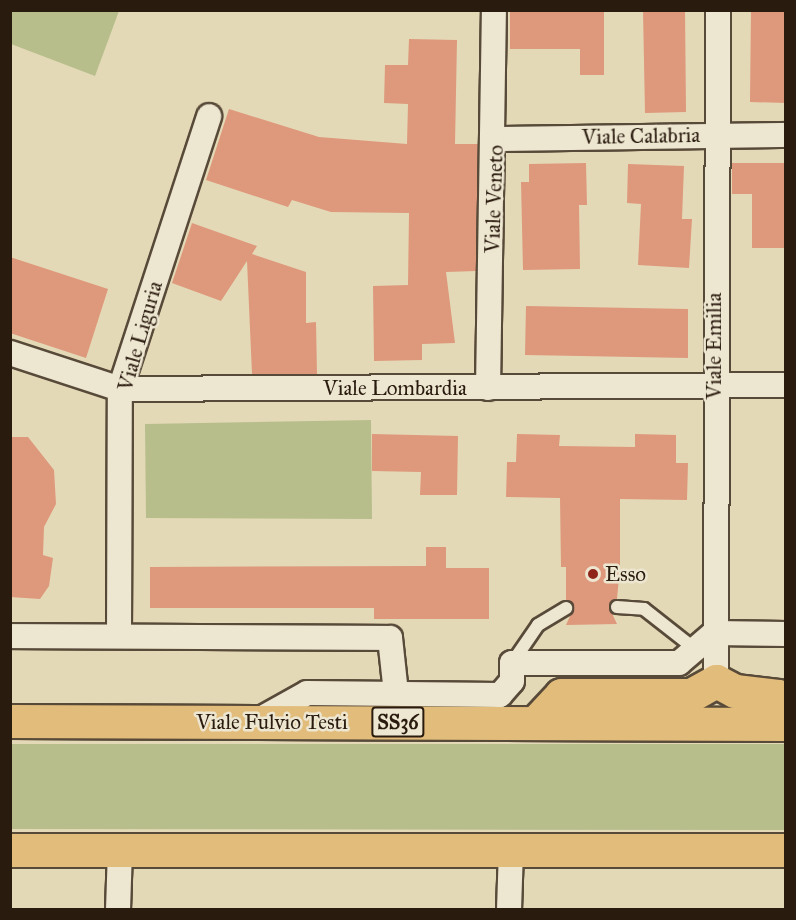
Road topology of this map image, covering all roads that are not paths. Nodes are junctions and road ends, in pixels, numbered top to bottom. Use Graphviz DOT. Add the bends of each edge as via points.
graph roads {
  1 [pos="495,10"];
  2 [pos="718,10"];
  3 [pos="209,116"];
  4 [pos="714,135"];
  5 [pos="786,135"];
  6 [pos="496,139"];
  7 [pos="10,353"];
  8 [pos="715,385"];
  9 [pos="786,385"];
  10 [pos="488,388"];
  11 [pos="120,389"];
  12 [pos="617,607"];
  13 [pos="566,608"];
  14 [pos="714,633"];
  15 [pos="786,634"];
  16 [pos="10,636"];
  17 [pos="119,636"];
  18 [pos="694,649"];
  19 [pos="512,663"];
  20 [pos="716,681"];
  21 [pos="396,693"];
  22 [pos="786,704"];
  23 [pos="10,721"];
  24 [pos="255,723"];
  25 [pos="535,723"];
  26 [pos="786,724"];
  27 [pos="10,850"];
  28 [pos="120,850"];
  29 [pos="511,850"];
  30 [pos="725,850"];
  31 [pos="786,850"];
  32 [pos="786,874"];
  33 [pos="118,909"];
  34 [pos="509,909"];
  1 -- 6 [label="street, Viale Veneto"];
  2 -- 4 [label="street, Viale Emilia"];
  3 -- 11 [label="street, Viale Liguria"];
  4 -- 5 [label="street, Viale Calabria"];
  4 -- 6 [label="street, Viale Calabria"];
  4 -- 8 [label="street, Viale Emilia"];
  6 -- 10 [label="street, Viale Veneto"];
  7 -- 11 [label="street, Viale Lombardia"];
  8 -- 9 [label="street, Viale Lombardia"];
  8 -- 10 [label="street, Viale Lombardia"];
  8 -- 14 [label="street, Viale Emilia"];
  10 -- 11 [label="street, Viale Lombardia"];
  11 -- 17 [label="street, Viale Liguria"];
  12 -- 18 [label="lane" via="644,609"];
  13 -- 19 [label="lane" via="538,625"];
  14 -- 15 [label="street"];
  14 -- 18 [label="street"];
  14 -- 20 [label="street, Viale Emilia"];
  16 -- 17 [label="street"];
  17 -- 21 [label="street" via="390,638"];
  18 -- 19 [label="street" via="679,663"];
  19 -- 21 [label="street" via="512,681 500,695"];
  20 -- 22 [label="highway" via="735,691 778,696"];
  20 -- 25 [label="highway" via="691,695 561,695"];
  21 -- 24 [label="street" via="307,693"];
  23 -- 24 [label="highway, Viale Fulvio Testi / SS36"];
  24 -- 25 [label="highway, Viale Fulvio Testi / SS36"];
  25 -- 26 [label="highway, Viale Fulvio Testi / SS36"];
  27 -- 28 [label="highway"];
  28 -- 29 [label="highway"];
  28 -- 33 [label="street"];
  29 -- 30 [label="highway"];
  29 -- 34 [label="street"];
  30 -- 31 [label="highway"];
  30 -- 32 [label="highway"];
}
